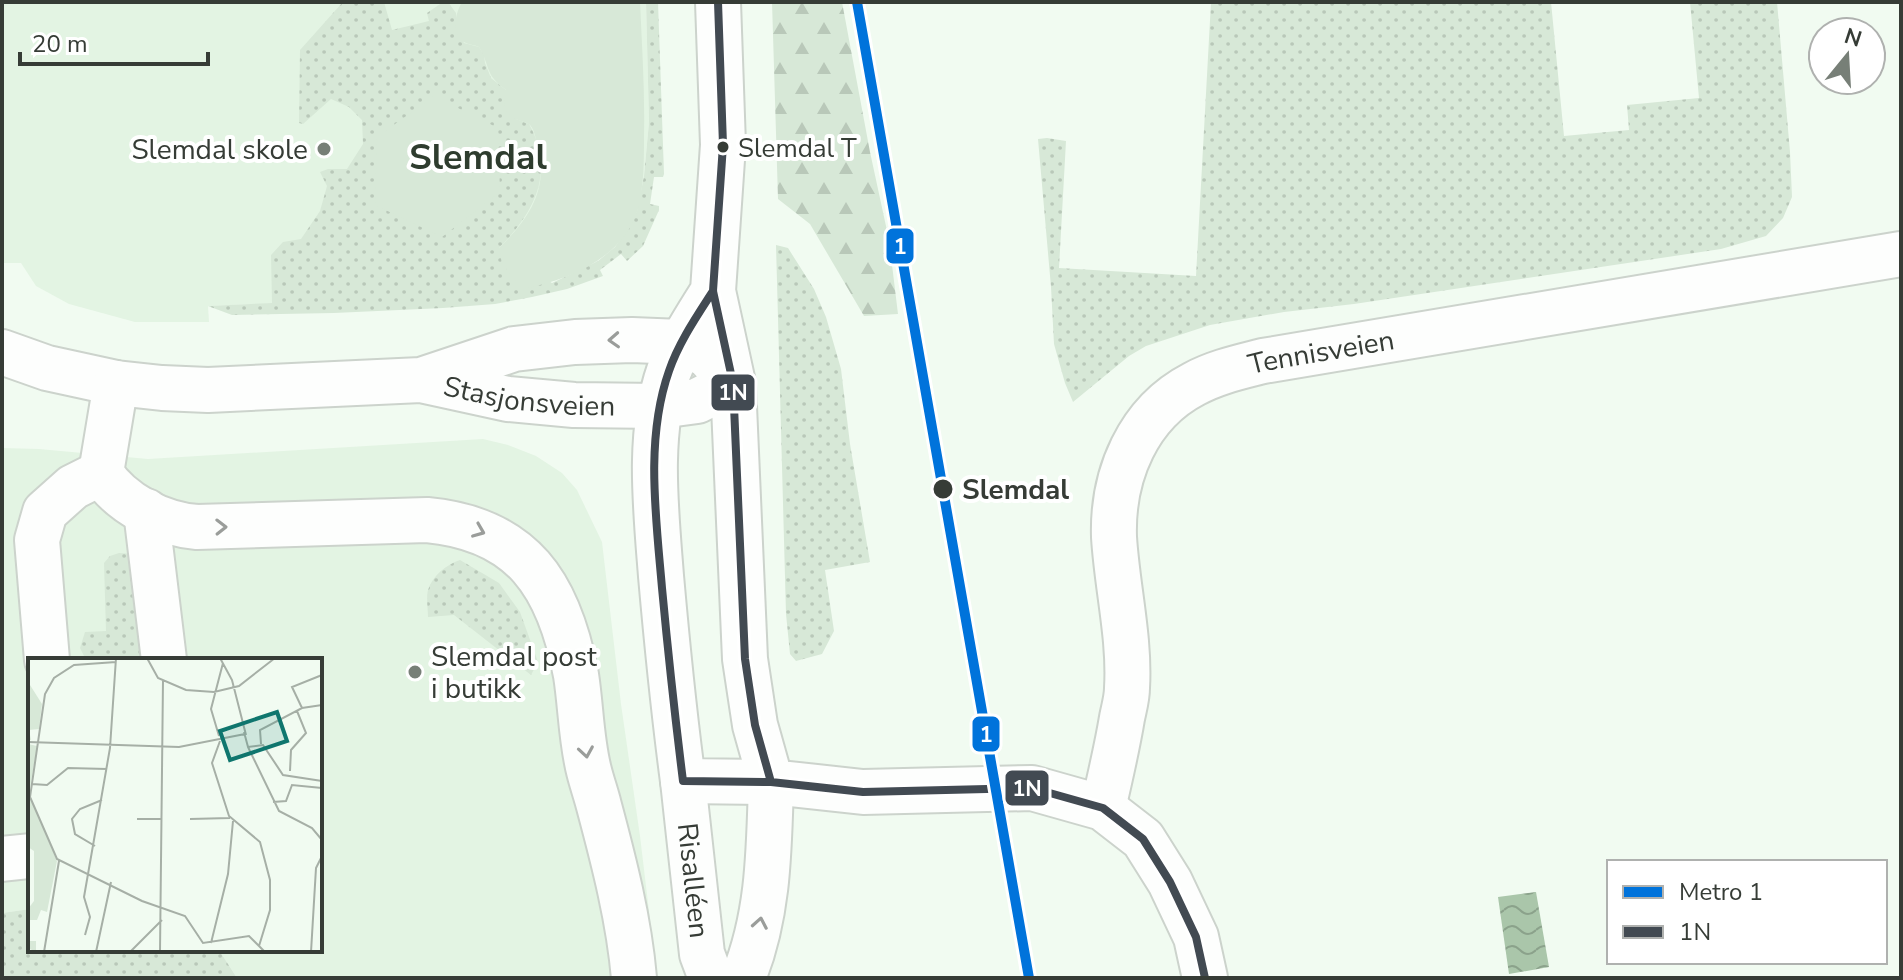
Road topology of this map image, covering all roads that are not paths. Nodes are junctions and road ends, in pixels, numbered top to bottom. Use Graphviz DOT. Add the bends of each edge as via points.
graph roads {
  1 [pos="718,2"];
  2 [pos="1901,254"];
  3 [pos="713,291"];
  4 [pos="681,342"];
  5 [pos="2,352"];
  6 [pos="421,380"];
  7 [pos="116,383"];
  8 [pos="733,383"];
  9 [pos="660,406"];
  10 [pos="101,473"];
  11 [pos="146,511"];
  12 [pos="19,542"];
  13 [pos="47,658"];
  14 [pos="164,658"];
  15 [pos="683,781"];
  16 [pos="771,782"];
  17 [pos="1103,808"];
  18 [pos="28,856"];
  19 [pos="2,859"];
  20 [pos="634,978"];
  21 [pos="711,978"];
  22 [pos="743,978"];
  23 [pos="1205,978"];
  1 -- 3 [label="street, Risalléen" via="723,145"];
  2 -- 17 [label="street, Tennisveien" via="1263,361 1225,370 1167,402 1146,424 1128,456 1115,496 1127,690"];
  3 -- 4 [label="street, Risalléen"];
  3 -- 8 [label="street, Risalléen"];
  4 -- 6 [label="street, Stasjonsveien, one-way" via="575,342 514,349"];
  4 -- 8 [label="street, Stasjonsveien" via="707,355"];
  4 -- 9 [label="street, Risalléen"];
  5 -- 7 [label="street, Stasjonsveien"];
  6 -- 7 [label="street, Stasjonsveien" via="208,390"];
  6 -- 9 [label="street, Stasjonsveien" via="508,399"];
  7 -- 10 [label="street"];
  8 -- 9 [label="street, Stasjonsveien" via="697,401"];
  8 -- 16 [label="street, Risalléen" via="745,659"];
  9 -- 15 [label="street, Risalléen" via="657,528"];
  10 -- 11 [label="street" via="109,486"];
  10 -- 12 [label="street" via="73,487"];
  11 -- 14 [label="street"];
  11 -- 20 [label="street, one-way" via="197,527 451,522 503,542 524,558 555,604 576,675 589,770 619,880"];
  12 -- 13 [label="street"];
  15 -- 16 [label="street, Risalléen"];
  15 -- 21 [label="street, Risalléen" via="702,954"];
  16 -- 17 [label="street, Risalléen" via="863,792 1032,788"];
  22 -- 16 [label="street, Risalléen, one-way" via="760,923"];
  17 -- 23 [label="street" via="1143,839 1170,882 1196,937"];
  18 -- 19 [label="street"];
}
